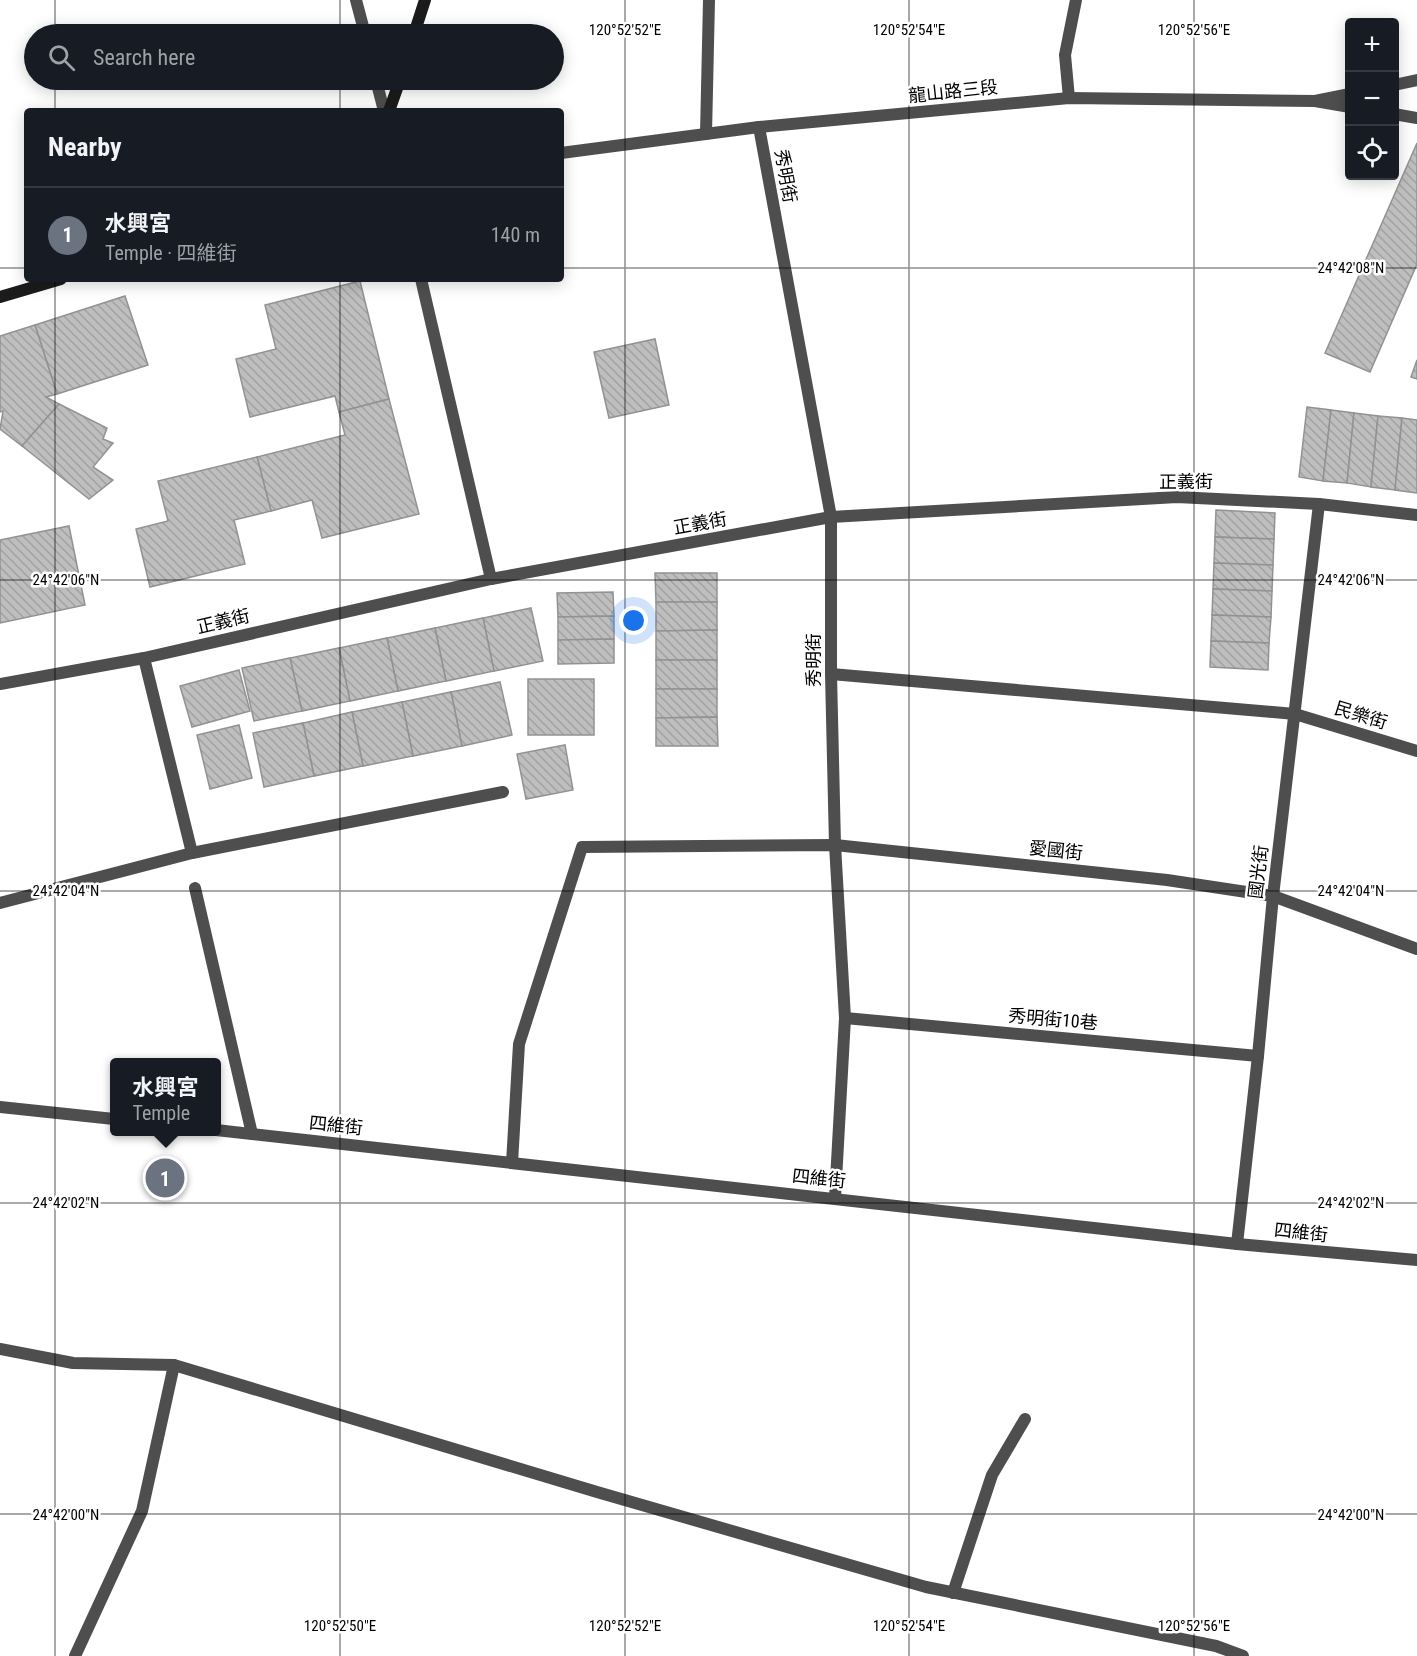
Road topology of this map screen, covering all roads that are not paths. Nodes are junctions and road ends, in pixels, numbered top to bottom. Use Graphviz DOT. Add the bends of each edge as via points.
graph roads {
  1 [pos="356,0"];
  2 [pos="425,0"];
  3 [pos="709,0"];
  4 [pos="1076,0"];
  5 [pos="362,24"];
  6 [pos="417,24"];
  7 [pos="1417,80"];
  8 [pos="1399,84"];
  9 [pos="379,90"];
  10 [pos="396,90"];
  11 [pos="1345,95"];
  12 [pos="1069,98"];
  13 [pos="1315,101"];
  14 [pos="1345,106"];
  15 [pos="383,108"];
  16 [pos="390,108"];
  17 [pos="1399,115"];
  18 [pos="1417,118"];
  19 [pos="759,127"];
  20 [pos="706,134"];
  21 [pos="564,153"];
  22 [pos="51,282"];
  23 [pos="422,282"];
  24 [pos="0,297"];
  25 [pos="1319,504"];
  26 [pos="1417,515"];
  27 [pos="831,517"];
  28 [pos="491,579"];
  29 [pos="144,658"];
  30 [pos="831,674"];
  31 [pos="0,684"];
  32 [pos="1295,714"];
  33 [pos="1417,751"];
  34 [pos="503,792"];
  35 [pos="835,845"];
  36 [pos="192,853"];
  37 [pos="195,888"];
  38 [pos="1273,896"];
  39 [pos="0,903"];
  40 [pos="1417,949"];
  41 [pos="845,1018"];
  42 [pos="1258,1056"];
  43 [pos="0,1107"];
  44 [pos="110,1119"];
  45 [pos="221,1131"];
  46 [pos="252,1134"];
  47 [pos="512,1163"];
  48 [pos="835,1198"];
  49 [pos="1237,1244"];
  50 [pos="1417,1260"];
  51 [pos="0,1349"];
  52 [pos="174,1365"];
  53 [pos="1025,1419"];
  54 [pos="953,1593"];
  55 [pos="75,1656"];
  56 [pos="1243,1656"];
  1 -- 5 [label="street"];
  2 -- 6 [label="street"];
  3 -- 20 [label="street"];
  4 -- 12 [label="street" via="1065,56"];
  7 -- 8 [label="street"];
  9 -- 15 [label="street"];
  10 -- 16 [label="street"];
  11 -- 13 [label="street"];
  12 -- 13 [label="street, 龍山路三段"];
  12 -- 19 [label="street, 龍山路三段"];
  13 -- 14 [label="street, 龍山路三段"];
  17 -- 18 [label="street"];
  19 -- 20 [label="street, 龍山路三段"];
  19 -- 27 [label="street, 秀明街"];
  20 -- 21 [label="street, 龍山路三段"];
  22 -- 24 [label="street"];
  23 -- 28 [label="street"];
  25 -- 26 [label="street, 正義街"];
  25 -- 27 [label="street, 正義街" via="1177,497"];
  25 -- 32 [label="street, 國光街"];
  27 -- 28 [label="street, 正義街"];
  27 -- 30 [label="street, 秀明街"];
  28 -- 29 [label="street, 正義街"];
  29 -- 31 [label="street, 正義街"];
  29 -- 36 [label="street"];
  30 -- 32 [label="street, 民樂街"];
  30 -- 35 [label="street, 秀明街"];
  32 -- 33 [label="street, 民樂街"];
  32 -- 38 [label="street, 國光街"];
  34 -- 36 [label="street"];
  35 -- 38 [label="street, 愛國街" via="1167,880"];
  35 -- 41 [label="street, 秀明街"];
  35 -- 47 [label="street, 愛國街" via="582,847 519,1044"];
  36 -- 39 [label="street"];
  37 -- 46 [label="street"];
  38 -- 40 [label="street, 愛國街"];
  38 -- 42 [label="street, 國光街"];
  41 -- 42 [label="street, 秀明街10巷"];
  41 -- 48 [label="street, 秀明街"];
  42 -- 49 [label="street, 國光街"];
  43 -- 44 [label="street"];
  45 -- 46 [label="street, 四維街"];
  46 -- 47 [label="street, 四維街"];
  47 -- 48 [label="street, 四維街"];
  48 -- 49 [label="street, 四維街"];
  49 -- 50 [label="street, 四維街"];
  51 -- 52 [label="street" via="73,1363"];
  52 -- 54 [label="street"];
  52 -- 55 [label="street" via="142,1511"];
  53 -- 54 [label="street" via="992,1474"];
  54 -- 56 [label="street" via="1216,1646"];
}
